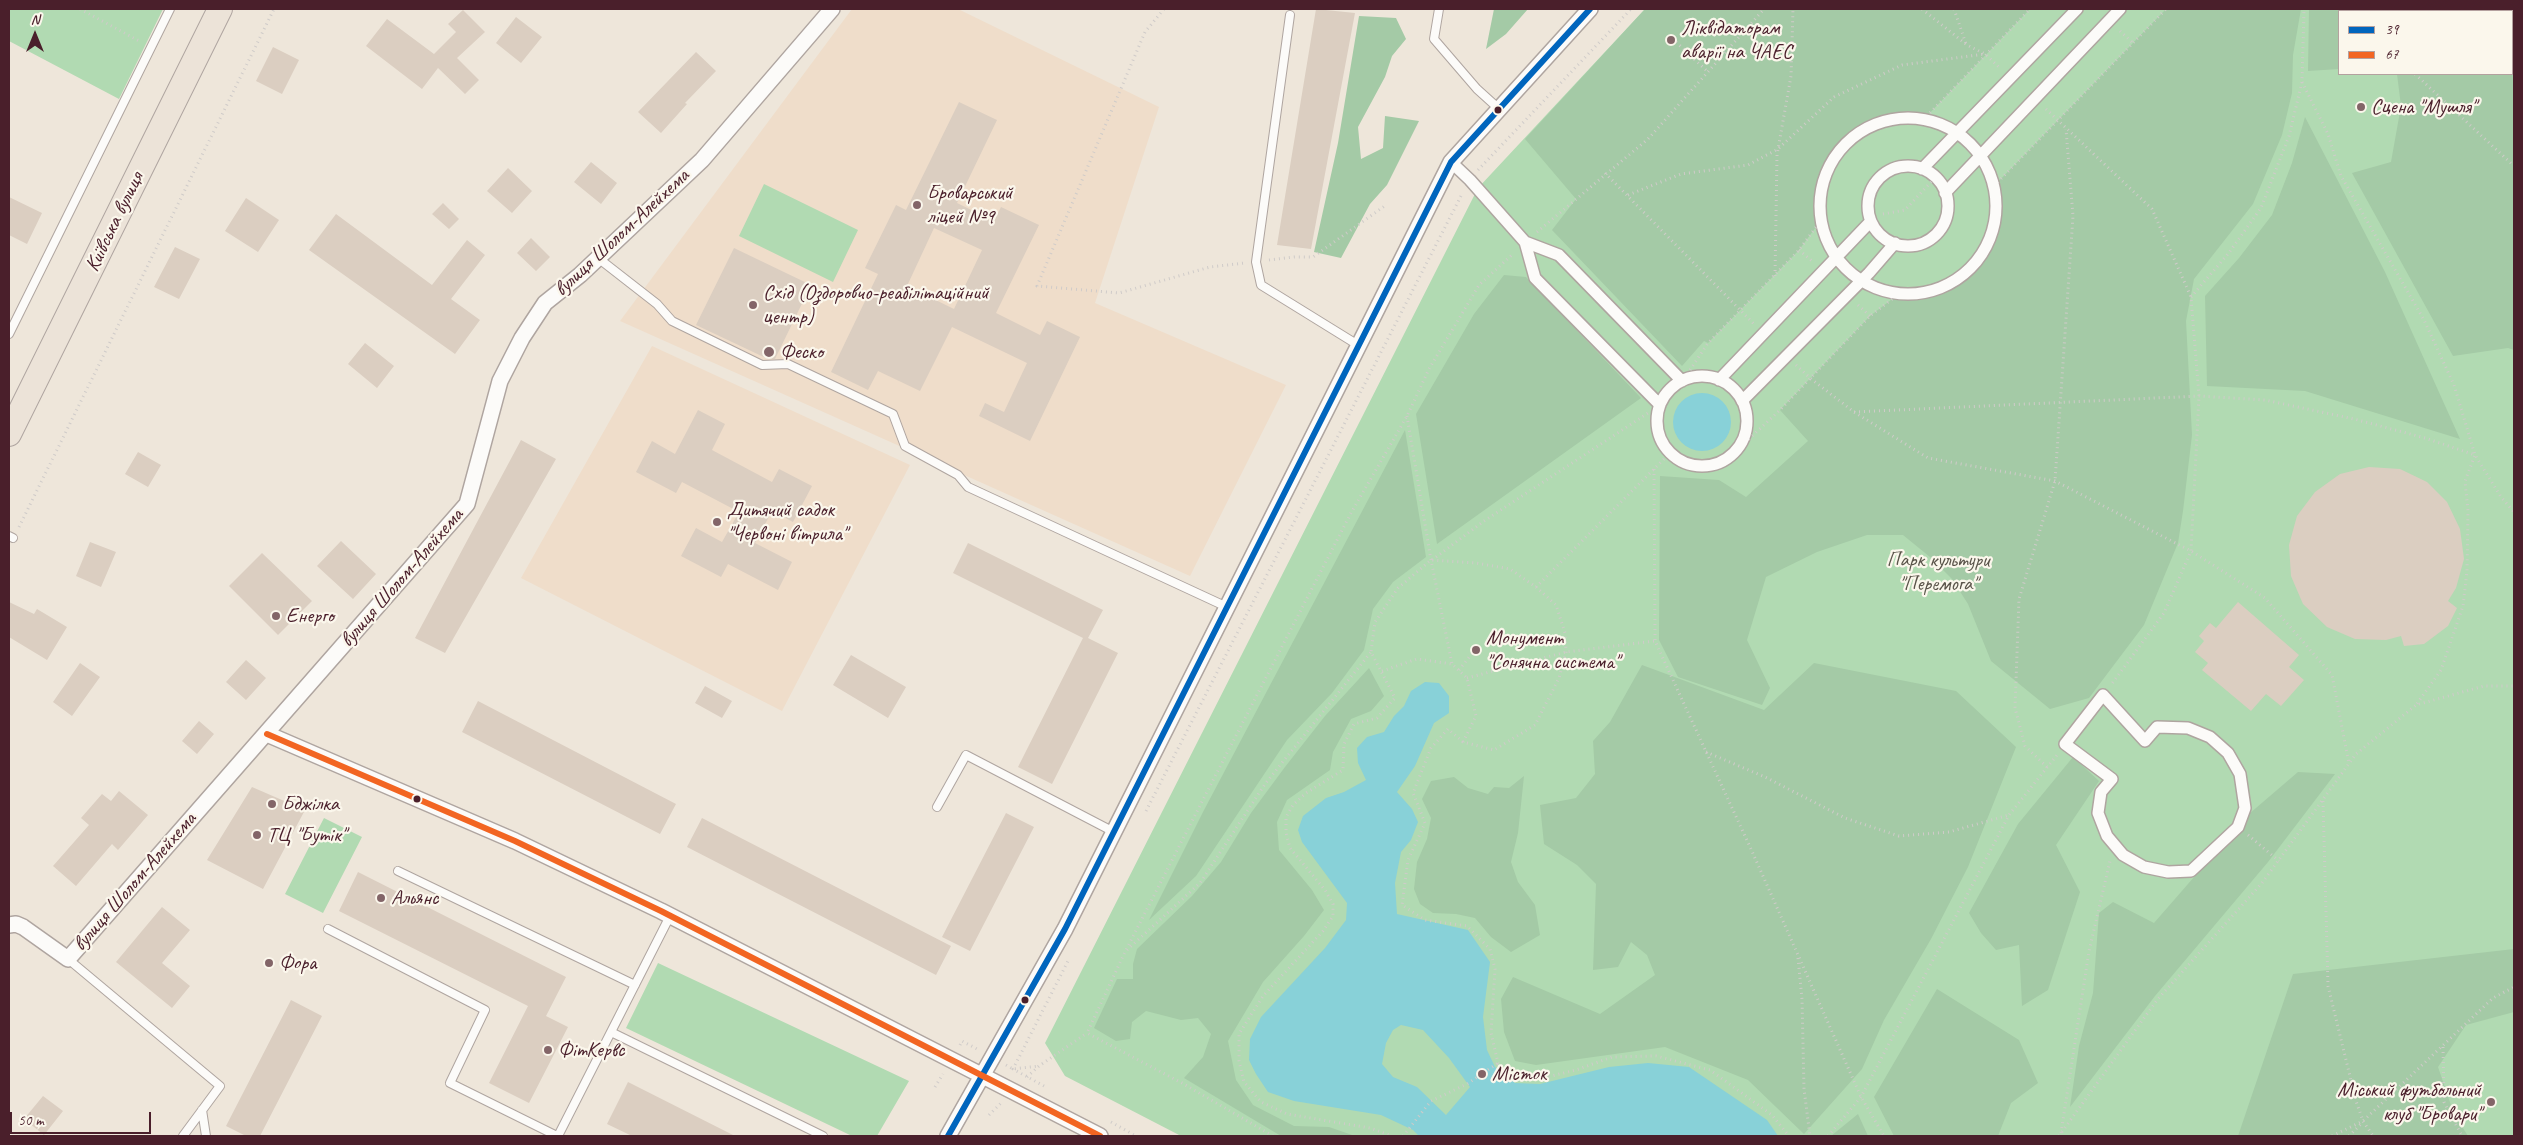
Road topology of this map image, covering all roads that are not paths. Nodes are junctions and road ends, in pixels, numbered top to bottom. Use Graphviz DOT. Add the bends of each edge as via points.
graph roads {
  1 [pos="170,9"];
  2 [pos="220,9"];
  3 [pos="832,9"];
  4 [pos="1439,9"];
  5 [pos="1590,9"];
  6 [pos="2077,9"];
  7 [pos="2120,9"];
  8 [pos="1290,15"];
  9 [pos="1498,108"];
  10 [pos="1957,133"];
  11 [pos="1980,155"];
  12 [pos="1451,162"];
  13 [pos="1922,169"];
  14 [pos="1945,193"];
  15 [pos="1871,219"];
  16 [pos="1525,242"];
  17 [pos="1895,243"];
  18 [pos="598,258"];
  19 [pos="1837,258"];
  20 [pos="1860,279"];
  21 [pos="9,334"];
  22 [pos="1358,345"];
  23 [pos="1719,380"];
  24 [pos="1682,381"];
  25 [pos="1742,401"];
  26 [pos="1660,405"];
  27 [pos="11,422"];
  28 [pos="1227,607"];
  29 [pos="267,734"];
  30 [pos="937,807"];
  31 [pos="1114,832"];
  32 [pos="2116,847"];
  33 [pos="398,871"];
  34 [pos="670,916"];
  35 [pos="9,925"];
  36 [pos="328,929"];
  37 [pos="68,959"];
  38 [pos="635,985"];
  39 [pos="611,1032"];
  40 [pos="982,1074"];
  41 [pos="202,1110"];
  42 [pos="183,1136"];
  43 [pos="206,1136"];
  44 [pos="558,1136"];
  45 [pos="823,1136"];
  46 [pos="948,1136"];
  47 [pos="1100,1136"];
  1 -- 21 [label="lane"];
  2 -- 27 [label="main road, Київська вулиця"];
  3 -- 18 [label="street, вулиця Шолом-Алейхема" via="702,160"];
  4 -- 9 [label="lane" via="1434,39"];
  5 -- 9 [label="street"];
  6 -- 10 [label="street"];
  7 -- 11 [label="street"];
  8 -- 22 [label="lane" via="1256,262 1261,285"];
  9 -- 12 [label="street"];
  10 -- 11 [label="street"];
  10 -- 13 [label="street"];
  10 -- 19 [label="street" via="1923,120 1907,118 1879,123 1843,147 1823,185 1822,219 1828,242"];
  11 -- 14 [label="street"];
  11 -- 20 [label="street" via="1994,186 1996,214 1984,250 1970,269 1938,288 1915,294 1885,291"];
  12 -- 16 [label="street"];
  12 -- 22 [label="street"];
  13 -- 14 [label="street" via="1936,177"];
  13 -- 15 [label="street" via="1900,167 1881,176 1870,194"];
  14 -- 17 [label="street" via="1948,210 1938,232 1917,244"];
  15 -- 17 [label="street" via="1879,232"];
  15 -- 19 [label="street"];
  16 -- 24 [label="street" via="1559,255"];
  16 -- 26 [label="street" via="1535,278"];
  17 -- 20 [label="street"];
  18 -- 28 [label="lane" via="658,304 672,321 762,365 788,364 893,414 905,446 958,475 968,487"];
  18 -- 29 [label="street, вулиця Шолом-Алейхема" via="545,303 522,338 500,381 467,504"];
  19 -- 20 [label="street"];
  19 -- 23 [label="street"];
  20 -- 25 [label="street"];
  22 -- 28 [label="street"];
  23 -- 24 [label="street" via="1702,376"];
  23 -- 25 [label="street" via="1730,386"];
  24 -- 26 [label="street" via="1670,390"];
  25 -- 26 [label="street" via="1747,426 1743,440 1734,453 1715,464 1700,466 1685,463 1663,444 1658,431"];
  28 -- 31 [label="street"];
  29 -- 34 [label="street" via="514,841"];
  29 -- 37 [label="street, вулиця Шолом-Алейхема"];
  30 -- 31 [label="lane" via="966,754"];
  31 -- 40 [label="street" via="1065,929"];
  32 -- 32 [label="street" via="2107,836 2098,813 2100,792 2112,779 2065,744 2103,695 2145,741 2157,728 2188,728 2210,737 2228,753 2240,774 2245,808 2238,827 2190,871 2144,868"];
  33 -- 38 [label="lane"];
  34 -- 38 [label="lane"];
  34 -- 40 [label="street"];
  35 -- 37 [label="street, вулиця Шолом-Алейхема" via="23,927"];
  36 -- 44 [label="lane" via="485,1010 450,1083"];
  37 -- 41 [label="lane" via="220,1086"];
  38 -- 39 [label="lane"];
  39 -- 44 [label="lane"];
  39 -- 45 [label="lane"];
  40 -- 46 [label="street"];
  40 -- 47 [label="street"];
  41 -- 42 [label="lane"];
  41 -- 43 [label="lane"];
}
